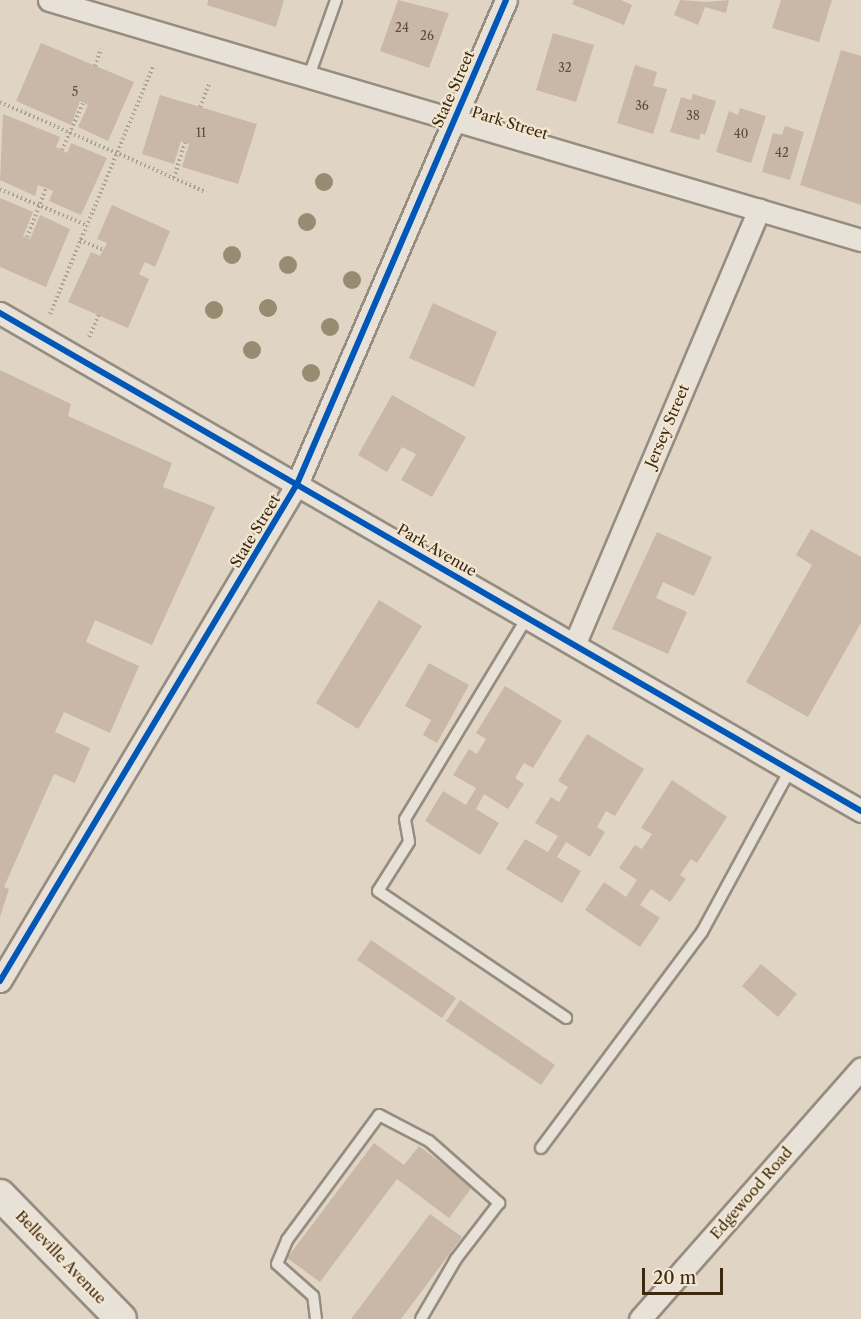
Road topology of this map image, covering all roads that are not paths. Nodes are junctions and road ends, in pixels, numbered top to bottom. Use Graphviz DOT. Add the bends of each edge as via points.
graph roads {
  1 [pos="48,0"];
  2 [pos="336,0"];
  3 [pos="506,0"];
  4 [pos="309,76"];
  5 [pos="453,117"];
  6 [pos="759,209"];
  7 [pos="861,240"];
  8 [pos="0,313"];
  9 [pos="297,484"];
  10 [pos="528,616"];
  11 [pos="575,643"];
  12 [pos="790,770"];
  13 [pos="861,811"];
  14 [pos="0,981"];
  15 [pos="566,1018"];
  16 [pos="861,1068"];
  17 [pos="542,1148"];
  18 [pos="0,1195"];
  19 [pos="121,1319"];
  20 [pos="316,1319"];
  21 [pos="421,1319"];
  22 [pos="640,1319"];
  1 -- 4 [label="street, Park Street"];
  2 -- 4 [label="lane"];
  3 -- 5 [label="street, State Street"];
  4 -- 5 [label="street, Park Street"];
  5 -- 6 [label="street, Park Street"];
  5 -- 9 [label="street, State Street"];
  6 -- 7 [label="street, Park Street"];
  6 -- 11 [label="street, Jersey Street"];
  8 -- 9 [label="street, Park Avenue"];
  9 -- 10 [label="street, Park Avenue"];
  9 -- 14 [label="street, State Street"];
  10 -- 11 [label="street, Park Avenue"];
  10 -- 15 [label="lane" via="405,819 409,842 378,891"];
  11 -- 12 [label="street, Park Avenue"];
  12 -- 13 [label="street, Park Avenue"];
  12 -- 17 [label="lane" via="702,932"];
  16 -- 22 [label="street, Edgewood Road"];
  18 -- 19 [label="main road, Belleville Avenue"];
  20 -- 21 [label="lane" via="313,1296 277,1264 287,1240 379,1115 429,1142 499,1203 456,1259"];
}
